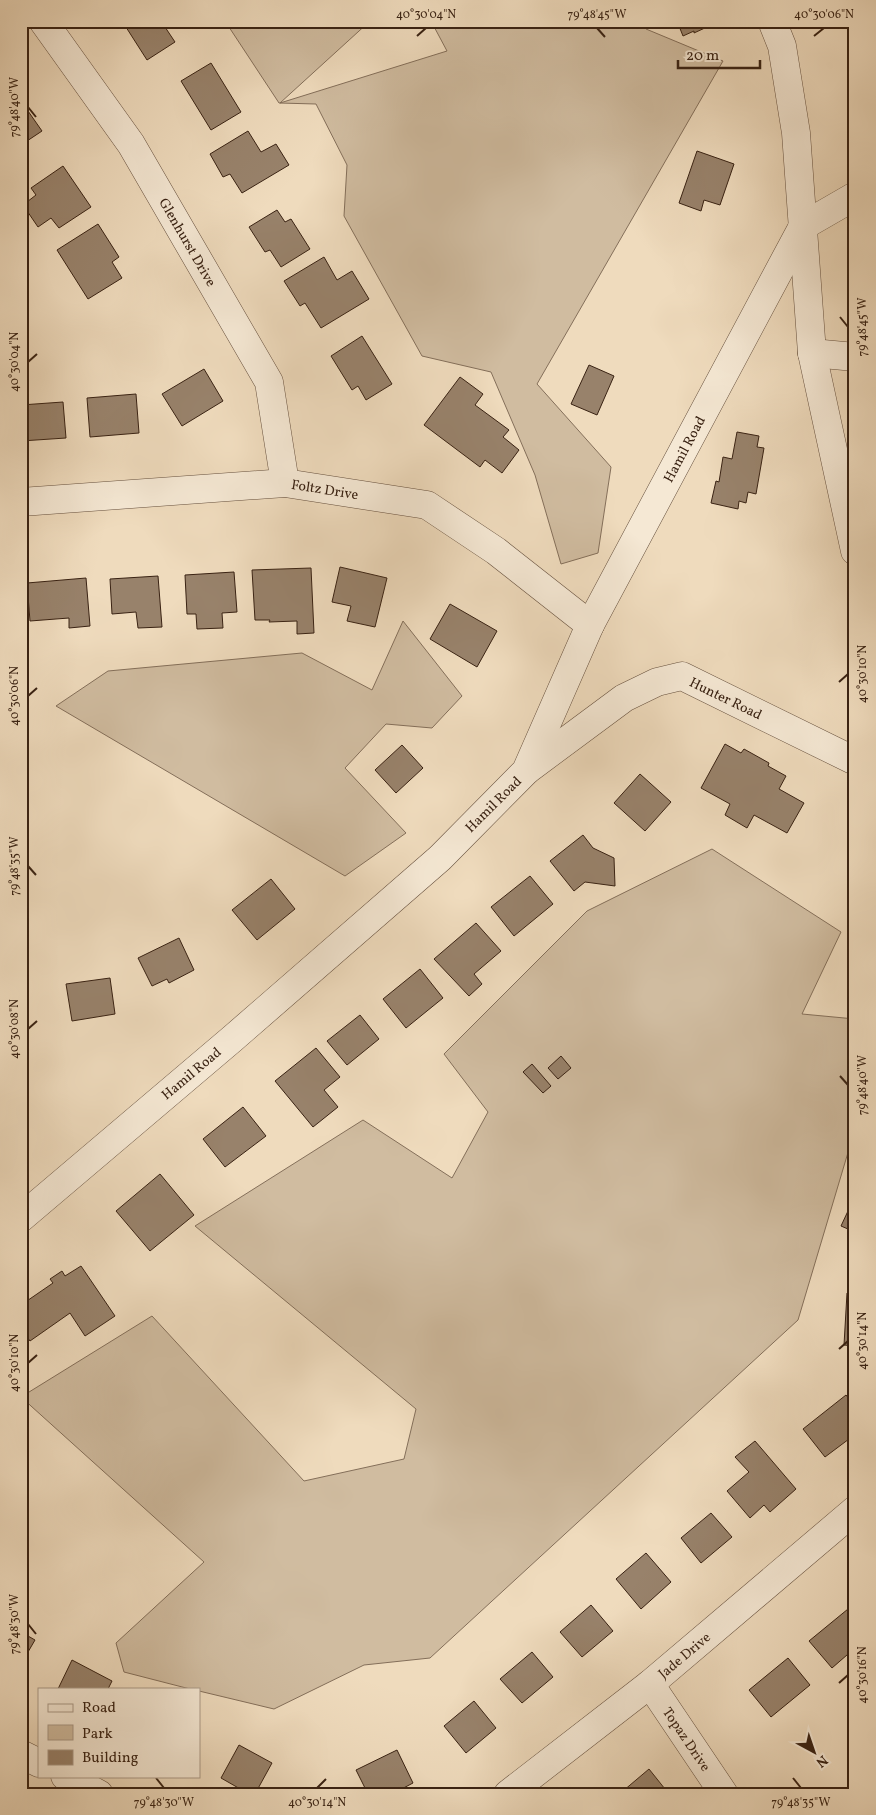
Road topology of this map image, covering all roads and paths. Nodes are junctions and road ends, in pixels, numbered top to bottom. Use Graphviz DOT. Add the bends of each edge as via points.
graph roads {
  1 [pos="43,21"];
  2 [pos="772,21"];
  3 [pos="855,196"];
  4 [pos="804,226"];
  5 [pos="812,353"];
  6 [pos="855,357"];
  7 [pos="285,483"];
  8 [pos="21,502"];
  9 [pos="850,506"];
  10 [pos="855,550"];
  11 [pos="590,625"];
  12 [pos="855,761"];
  13 [pos="526,771"];
  14 [pos="21,1218"];
  15 [pos="855,1510"];
  16 [pos="650,1684"];
  17 [pos="21,1754"];
  18 [pos="38,1762"];
  19 [pos="69,1778"];
  20 [pos="99,1794"];
  21 [pos="508,1794"];
  22 [pos="724,1794"];
  1 -- 7 [label="street, Glenhurst Drive" via="131,144 270,382"];
  2 -- 4 [label="street" via="782,46 796,133"];
  3 -- 4 [label="street"];
  4 -- 5 [label="street"];
  4 -- 11 [label="street, Hamil Road"];
  5 -- 6 [label="street"];
  5 -- 9 [label="street"];
  7 -- 8 [label="street, Foltz Drive"];
  7 -- 11 [label="street, Foltz Drive" via="427,505 496,551"];
  9 -- 10 [label="street"];
  11 -- 13 [label="street, Hamil Road"];
  12 -- 13 [label="street, Hunter Road" via="682,676 657,682 624,698"];
  13 -- 14 [label="street, Hamil Road" via="440,858"];
  15 -- 16 [label="street, Jade Drive"];
  16 -- 21 [label="street, Jade Drive"];
  16 -- 22 [label="street, Topaz Drive"];
  17 -- 18 [label="street"];
  19 -- 20 [label="street"];
}
